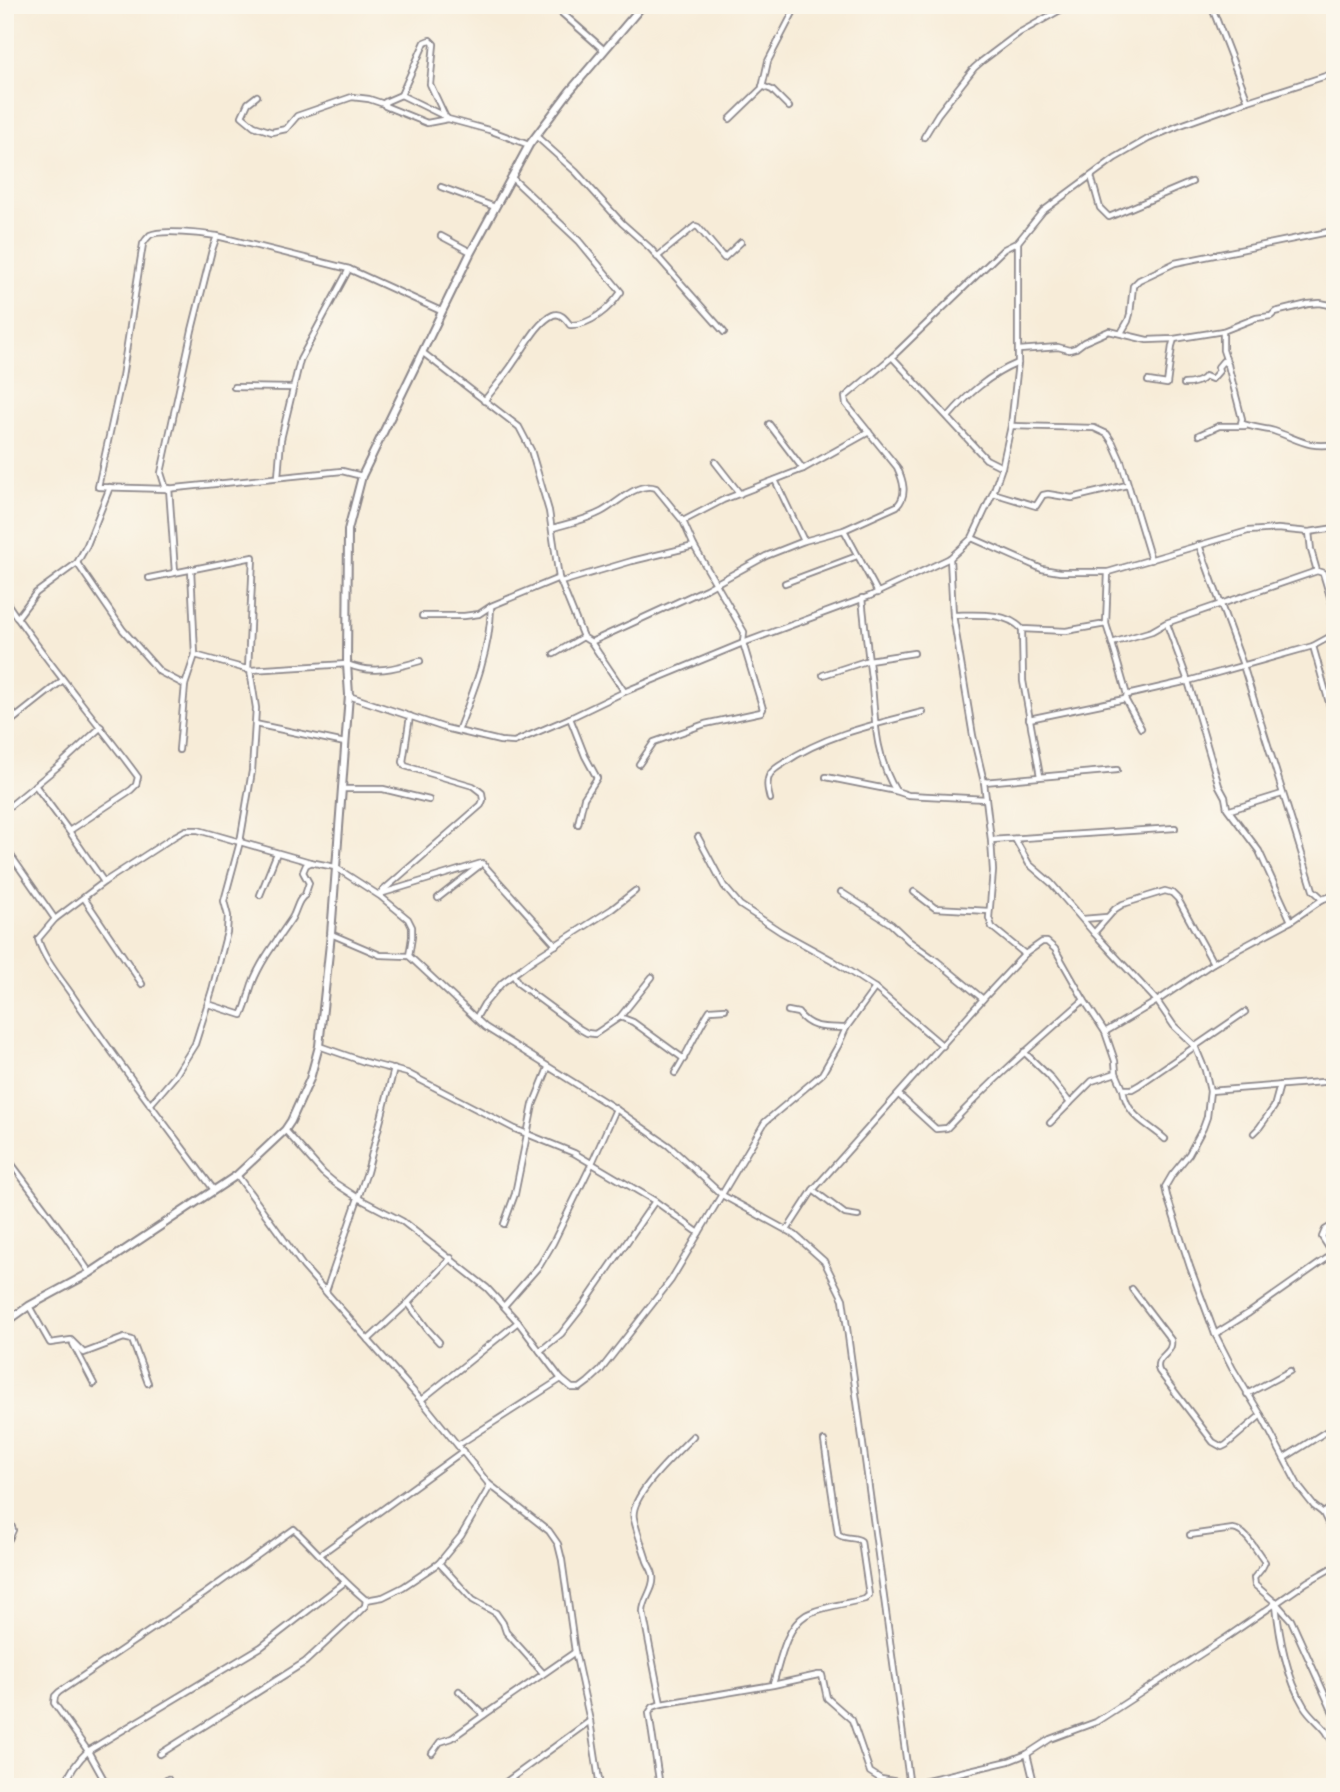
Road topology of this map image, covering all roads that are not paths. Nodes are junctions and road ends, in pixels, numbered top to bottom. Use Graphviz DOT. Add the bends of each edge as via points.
graph roads {
  1 [pos="553,5"];
  2 [pos="643,5"];
  3 [pos="797,5"];
  4 [pos="1069,5"];
  5 [pos="1211,5"];
  6 [pos="604,50"];
  7 [pos="1335,73"];
  8 [pos="762,86"];
  9 [pos="401,95"];
  10 [pos="257,96"];
  11 [pos="1248,101"];
  12 [pos="384,104"];
  13 [pos="789,107"];
  14 [pos="447,117"];
  15 [pos="730,119"];
  16 [pos="536,136"];
  17 [pos="925,137"];
  18 [pos="529,145"];
  19 [pos="1091,176"];
  20 [pos="511,177"];
  21 [pos="1192,182"];
  22 [pos="441,187"];
  23 [pos="495,207"];
  24 [pos="1335,232"];
  25 [pos="217,236"];
  26 [pos="441,236"];
  27 [pos="1018,242"];
  28 [pos="741,243"];
  29 [pos="471,252"];
  30 [pos="657,257"];
  31 [pos="349,269"];
  32 [pos="1335,306"];
  33 [pos="441,312"];
  34 [pos="1223,331"];
  35 [pos="724,332"];
  36 [pos="1121,333"];
  37 [pos="1174,339"];
  38 [pos="1019,350"];
  39 [pos="422,352"];
  40 [pos="892,357"];
  41 [pos="1018,363"];
  42 [pos="1228,365"];
  43 [pos="1148,382"];
  44 [pos="1184,384"];
  45 [pos="234,387"];
  46 [pos="293,388"];
  47 [pos="484,401"];
  48 [pos="948,417"];
  49 [pos="769,424"];
  50 [pos="1011,426"];
  51 [pos="1250,427"];
  52 [pos="869,432"];
  53 [pos="1199,435"];
  54 [pos="1335,444"];
  55 [pos="715,462"];
  56 [pos="1002,467"];
  57 [pos="803,469"];
  58 [pos="362,476"];
  59 [pos="278,477"];
  60 [pos="775,480"];
  61 [pos="1127,485"];
  62 [pos="110,488"];
  63 [pos="168,488"];
  64 [pos="993,492"];
  65 [pos="740,494"];
  66 [pos="682,520"];
  67 [pos="553,528"];
  68 [pos="1335,528"];
  69 [pos="844,530"];
  70 [pos="1309,532"];
  71 [pos="972,538"];
  72 [pos="804,541"];
  73 [pos="1199,545"];
  74 [pos="694,546"];
  75 [pos="857,556"];
  76 [pos="950,558"];
  77 [pos="1151,560"];
  78 [pos="77,563"];
  79 [pos="191,569"];
  80 [pos="1317,571"];
  81 [pos="175,572"];
  82 [pos="1108,572"];
  83 [pos="149,578"];
  84 [pos="560,580"];
  85 [pos="785,583"];
  86 [pos="716,584"];
  87 [pos="878,593"];
  88 [pos="862,598"];
  89 [pos="5,600"];
  90 [pos="1221,605"];
  91 [pos="491,606"];
  92 [pos="1335,613"];
  93 [pos="953,615"];
  94 [pos="422,616"];
  95 [pos="17,618"];
  96 [pos="1166,623"];
  97 [pos="1106,624"];
  98 [pos="1022,629"];
  99 [pos="1335,634"];
  100 [pos="583,637"];
  101 [pos="591,642"];
  102 [pos="743,643"];
  103 [pos="1112,643"];
  104 [pos="1312,646"];
  105 [pos="914,653"];
  106 [pos="554,654"];
  107 [pos="195,655"];
  108 [pos="869,660"];
  109 [pos="420,661"];
  110 [pos="347,664"];
  111 [pos="1243,665"];
  112 [pos="249,670"];
  113 [pos="823,675"];
  114 [pos="63,680"];
  115 [pos="1188,681"];
  116 [pos="184,685"];
  117 [pos="624,692"];
  118 [pos="349,695"];
  119 [pos="1126,697"];
  120 [pos="5,703"];
  121 [pos="923,712"];
  122 [pos="410,716"];
  123 [pos="16,717"];
  124 [pos="570,718"];
  125 [pos="1029,719"];
  126 [pos="255,724"];
  127 [pos="876,724"];
  128 [pos="1335,724"];
  129 [pos="5,726"];
  130 [pos="101,727"];
  131 [pos="1141,728"];
  132 [pos="458,730"];
  133 [pos="345,743"];
  134 [pos="179,750"];
  135 [pos="639,764"];
  136 [pos="1117,770"];
  137 [pos="1040,776"];
  138 [pos="826,777"];
  139 [pos="984,782"];
  140 [pos="35,785"];
  141 [pos="341,789"];
  142 [pos="896,791"];
  143 [pos="1282,794"];
  144 [pos="770,799"];
  145 [pos="986,799"];
  146 [pos="429,800"];
  147 [pos="5,810"];
  148 [pos="1230,811"];
  149 [pos="578,824"];
  150 [pos="1175,828"];
  151 [pos="69,831"];
  152 [pos="698,837"];
  153 [pos="1015,839"];
  154 [pos="991,840"];
  155 [pos="240,842"];
  156 [pos="5,847"];
  157 [pos="277,853"];
  158 [pos="310,862"];
  159 [pos="482,863"];
  160 [pos="335,867"];
  161 [pos="104,882"];
  162 [pos="635,891"];
  163 [pos="841,892"];
  164 [pos="914,892"];
  165 [pos="260,895"];
  166 [pos="379,895"];
  167 [pos="1335,895"];
  168 [pos="84,898"];
  169 [pos="438,898"];
  170 [pos="1322,899"];
  171 [pos="989,911"];
  172 [pos="1108,917"];
  173 [pos="55,919"];
  174 [pos="1083,919"];
  175 [pos="1291,921"];
  176 [pos="1094,933"];
  177 [pos="331,934"];
  178 [pos="556,945"];
  179 [pos="1026,954"];
  180 [pos="409,956"];
  181 [pos="1213,963"];
  182 [pos="513,975"];
  183 [pos="652,976"];
  184 [pos="142,984"];
  185 [pos="874,988"];
  186 [pos="983,999"];
  187 [pos="1084,1000"];
  188 [pos="1157,1002"];
  189 [pos="208,1003"];
  190 [pos="725,1009"];
  191 [pos="789,1011"];
  192 [pos="1245,1012"];
  193 [pos="620,1017"];
  194 [pos="476,1018"];
  195 [pos="846,1028"];
  196 [pos="1105,1032"];
  197 [pos="318,1046"];
  198 [pos="943,1046"];
  199 [pos="1195,1046"];
  200 [pos="1024,1052"];
  201 [pos="684,1059"];
  202 [pos="394,1068"];
  203 [pos="548,1068"];
  204 [pos="675,1073"];
  205 [pos="1116,1073"];
  206 [pos="1335,1081"];
  207 [pos="1280,1084"];
  208 [pos="1123,1089"];
  209 [pos="1210,1091"];
  210 [pos="899,1095"];
  211 [pos="1070,1103"];
  212 [pos="150,1105"];
  213 [pos="615,1109"];
  214 [pos="1050,1123"];
  215 [pos="285,1130"];
  216 [pos="528,1133"];
  217 [pos="1254,1133"];
  218 [pos="1165,1139"];
  219 [pos="5,1155"];
  220 [pos="592,1163"];
  221 [pos="237,1175"];
  222 [pos="214,1190"];
  223 [pos="813,1190"];
  224 [pos="722,1195"];
  225 [pos="358,1198"];
  226 [pos="655,1201"];
  227 [pos="858,1216"];
  228 [pos="504,1224"];
  229 [pos="1335,1224"];
  230 [pos="787,1230"];
  231 [pos="699,1233"];
  232 [pos="1334,1256"];
  233 [pos="451,1258"];
  234 [pos="90,1273"];
  235 [pos="1132,1289"];
  236 [pos="326,1292"];
  237 [pos="408,1303"];
  238 [pos="29,1306"];
  239 [pos="504,1306"];
  240 [pos="518,1322"];
  241 [pos="5,1323"];
  242 [pos="1215,1334"];
  243 [pos="71,1340"];
  244 [pos="368,1340"];
  245 [pos="439,1342"];
  246 [pos="540,1351"];
  247 [pos="1290,1371"];
  248 [pos="561,1379"];
  249 [pos="148,1383"];
  250 [pos="94,1384"];
  251 [pos="1247,1394"];
  252 [pos="421,1400"];
  253 [pos="1261,1415"];
  254 [pos="1335,1426"];
  255 [pos="693,1436"];
  256 [pos="824,1441"];
  257 [pos="458,1445"];
  258 [pos="463,1451"];
  259 [pos="1284,1458"];
  260 [pos="488,1483"];
  261 [pos="1335,1505"];
  262 [pos="5,1510"];
  263 [pos="1322,1513"];
  264 [pos="1190,1535"];
  265 [pos="1335,1537"];
  266 [pos="9,1539"];
  267 [pos="321,1554"];
  268 [pos="439,1563"];
  269 [pos="1335,1566"];
  270 [pos="345,1582"];
  271 [pos="366,1601"];
  272 [pos="1276,1603"];
  273 [pos="575,1651"];
  274 [pos="543,1673"];
  275 [pos="773,1685"];
  276 [pos="459,1690"];
  277 [pos="661,1704"];
  278 [pos="484,1715"];
  279 [pos="1335,1717"];
  280 [pos="590,1721"];
  281 [pos="1335,1745"];
  282 [pos="88,1751"];
  283 [pos="432,1753"];
  284 [pos="160,1754"];
  285 [pos="1027,1754"];
  286 [pos="168,1779"];
  287 [pos="910,1786"];
  288 [pos="64,1787"];
  289 [pos="108,1787"];
  290 [pos="157,1787"];
  291 [pos="499,1787"];
  292 [pos="600,1787"];
  293 [pos="660,1787"];
  294 [pos="1035,1787"];
  1 -- 6 [label="street"];
  2 -- 6 [label="main road"];
  3 -- 8 [label="street" via="768,61"];
  4 -- 17 [label="street" via="1019,33 974,68"];
  5 -- 11 [label="street"];
  6 -- 16 [label="main road"];
  7 -- 11 [label="street"];
  8 -- 13 [label="street"];
  8 -- 15 [label="street"];
  9 -- 12 [label="street"];
  9 -- 14 [label="street"];
  9 -- 14 [label="street" via="430,40 434,44 430,84"];
  10 -- 12 [label="street" via="242,116 272,132 286,129 297,116 352,97"];
  11 -- 19 [label="street" via="1148,139"];
  12 -- 14 [label="street" via="429,123"];
  14 -- 18 [label="street"];
  16 -- 18 [label="main road"];
  16 -- 30 [label="street"];
  18 -- 20 [label="main road"];
  19 -- 21 [label="street" via="1100,208 1109,217"];
  19 -- 27 [label="street" via="1043,211"];
  20 -- 23 [label="main road"];
  20 -- 47 [label="street" via="579,241 621,292 584,324 570,325 554,315 528,340"];
  22 -- 23 [label="street"];
  23 -- 29 [label="main road"];
  24 -- 36 [label="street" via="1175,264 1139,280 1133,286 1130,314"];
  25 -- 31 [label="street"];
  25 -- 62 [label="street" via="161,232 148,236 143,244 122,377 98,486"];
  25 -- 63 [label="street" via="161,473"];
  26 -- 29 [label="street"];
  27 -- 38 [label="street"];
  27 -- 40 [label="street" via="1004,249"];
  28 -- 30 [label="street" via="724,258 695,226"];
  29 -- 33 [label="main road"];
  30 -- 35 [label="street"];
  31 -- 33 [label="street"];
  31 -- 46 [label="street" via="300,360"];
  32 -- 34 [label="street" via="1308,304"];
  33 -- 39 [label="main road"];
  34 -- 37 [label="street"];
  34 -- 42 [label="street"];
  36 -- 37 [label="street" via="1147,340"];
  36 -- 38 [label="street" via="1105,332 1069,350"];
  37 -- 43 [label="street" via="1167,384"];
  38 -- 41 [label="street"];
  39 -- 47 [label="street"];
  39 -- 58 [label="main road"];
  40 -- 48 [label="street"];
  40 -- 52 [label="street" via="844,400"];
  41 -- 48 [label="street" via="977,387"];
  41 -- 50 [label="street"];
  42 -- 44 [label="street" via="1223,361 1212,379 1205,376"];
  42 -- 51 [label="street" via="1241,423"];
  45 -- 46 [label="street"];
  46 -- 59 [label="street"];
  47 -- 67 [label="street" via="523,433"];
  48 -- 56 [label="street" via="986,458"];
  49 -- 57 [label="street"];
  50 -- 56 [label="street"];
  50 -- 61 [label="street" via="1094,428 1107,434"];
  51 -- 53 [label="street" via="1219,426"];
  51 -- 54 [label="street" via="1309,445"];
  52 -- 57 [label="street"];
  52 -- 69 [label="street" via="902,477 903,500"];
  55 -- 65 [label="street"];
  56 -- 64 [label="street"];
  57 -- 60 [label="street"];
  58 -- 59 [label="street" via="342,471"];
  58 -- 110 [label="main road" via="348,530"];
  59 -- 63 [label="street"];
  60 -- 65 [label="street"];
  60 -- 72 [label="street"];
  61 -- 64 [label="street" via="1072,498 1043,495 1036,506"];
  61 -- 77 [label="street"];
  62 -- 63 [label="street"];
  62 -- 78 [label="street"];
  63 -- 81 [label="street"];
  64 -- 71 [label="street"];
  65 -- 66 [label="street"];
  66 -- 67 [label="street" via="650,486 601,512"];
  66 -- 74 [label="street"];
  67 -- 84 [label="street"];
  68 -- 70 [label="street"];
  69 -- 72 [label="street"];
  69 -- 75 [label="street"];
  70 -- 73 [label="street" via="1264,529"];
  70 -- 80 [label="street"];
  71 -- 76 [label="street"];
  71 -- 82 [label="street" via="1042,569"];
  72 -- 86 [label="street"];
  73 -- 77 [label="street"];
  73 -- 90 [label="street"];
  74 -- 84 [label="street"];
  74 -- 86 [label="street"];
  75 -- 85 [label="street"];
  75 -- 87 [label="street"];
  76 -- 87 [label="street"];
  76 -- 93 [label="street"];
  77 -- 82 [label="street"];
  78 -- 95 [label="street" via="36,593"];
  78 -- 116 [label="street" via="123,630 160,672"];
  79 -- 81 [label="street"];
  79 -- 107 [label="street"];
  79 -- 112 [label="street" via="253,557"];
  80 -- 90 [label="street"];
  80 -- 92 [label="street" via="1322,573"];
  81 -- 83 [label="street"];
  82 -- 97 [label="street"];
  84 -- 91 [label="street"];
  84 -- 100 [label="street"];
  86 -- 101 [label="street"];
  86 -- 102 [label="street" via="744,632"];
  87 -- 88 [label="street"];
  88 -- 102 [label="street"];
  88 -- 108 [label="street"];
  89 -- 95 [label="street"];
  90 -- 96 [label="street"];
  90 -- 111 [label="street"];
  91 -- 94 [label="street" via="479,614"];
  91 -- 132 [label="street" via="481,670"];
  93 -- 98 [label="street" via="988,615"];
  93 -- 139 [label="street"];
  95 -- 114 [label="street"];
  96 -- 103 [label="street"];
  96 -- 115 [label="street"];
  97 -- 98 [label="street" via="1066,631"];
  97 -- 103 [label="street"];
  98 -- 125 [label="street"];
  99 -- 104 [label="street"];
  100 -- 101 [label="street"];
  100 -- 106 [label="street"];
  101 -- 117 [label="street"];
  102 -- 117 [label="street"];
  102 -- 135 [label="street" via="762,711 654,742"];
  103 -- 119 [label="street"];
  104 -- 111 [label="street"];
  104 -- 128 [label="street"];
  105 -- 108 [label="street"];
  107 -- 112 [label="street"];
  107 -- 116 [label="street"];
  108 -- 113 [label="street"];
  108 -- 127 [label="street"];
  109 -- 110 [label="street" via="386,670"];
  110 -- 112 [label="street"];
  110 -- 118 [label="main road"];
  111 -- 115 [label="street"];
  111 -- 143 [label="street"];
  112 -- 126 [label="street"];
  114 -- 123 [label="street"];
  114 -- 130 [label="street"];
  115 -- 119 [label="street"];
  115 -- 148 [label="street"];
  116 -- 134 [label="street"];
  117 -- 124 [label="street"];
  118 -- 122 [label="street"];
  118 -- 133 [label="main road"];
  119 -- 125 [label="street"];
  119 -- 131 [label="street"];
  120 -- 123 [label="street"];
  121 -- 127 [label="street"];
  122 -- 132 [label="street"];
  122 -- 166 [label="street" via="405,766 473,786 483,800"];
  123 -- 129 [label="street"];
  124 -- 132 [label="street" via="514,741"];
  124 -- 149 [label="street" via="597,778 584,798"];
  125 -- 137 [label="street"];
  126 -- 133 [label="street"];
  126 -- 155 [label="street"];
  127 -- 142 [label="street" via="882,763"];
  127 -- 144 [label="street" via="821,743 776,768 767,781"];
  130 -- 140 [label="street"];
  130 -- 151 [label="street" via="138,778 136,785"];
  133 -- 141 [label="main road"];
  136 -- 137 [label="street"];
  137 -- 139 [label="street"];
  138 -- 142 [label="street"];
  139 -- 145 [label="street"];
  140 -- 147 [label="street"];
  140 -- 151 [label="street"];
  141 -- 146 [label="street" via="383,789"];
  141 -- 160 [label="main road"];
  142 -- 145 [label="street"];
  143 -- 148 [label="street"];
  143 -- 170 [label="street" via="1313,890"];
  145 -- 154 [label="street"];
  148 -- 175 [label="street" via="1259,851"];
  150 -- 153 [label="street"];
  151 -- 161 [label="street"];
  152 -- 185 [label="street" via="724,886 740,905"];
  153 -- 154 [label="street"];
  153 -- 174 [label="street" via="1029,864"];
  154 -- 171 [label="street"];
  155 -- 157 [label="street"];
  155 -- 161 [label="street" via="186,830"];
  155 -- 189 [label="street" via="224,901 227,932"];
  156 -- 173 [label="street"];
  157 -- 158 [label="street"];
  157 -- 165 [label="street"];
  158 -- 160 [label="street"];
  158 -- 189 [label="street" via="303,872 309,883 305,895 251,985 242,1014"];
  159 -- 166 [label="street"];
  159 -- 169 [label="street"];
  159 -- 178 [label="street"];
  160 -- 166 [label="street"];
  160 -- 177 [label="main road"];
  161 -- 168 [label="street"];
  162 -- 178 [label="street"];
  163 -- 186 [label="street" via="891,925"];
  164 -- 171 [label="street" via="939,909"];
  166 -- 180 [label="street" via="412,927"];
  167 -- 170 [label="street"];
  168 -- 173 [label="street"];
  168 -- 184 [label="street"];
  170 -- 175 [label="street"];
  171 -- 179 [label="street" via="992,927"];
  172 -- 174 [label="street"];
  172 -- 176 [label="street"];
  172 -- 181 [label="street" via="1131,901 1172,893"];
  173 -- 212 [label="street" via="38,942"];
  174 -- 176 [label="street"];
  175 -- 181 [label="street"];
  176 -- 188 [label="street"];
  177 -- 180 [label="street" via="380,955"];
  177 -- 197 [label="main road"];
  178 -- 182 [label="street"];
  179 -- 186 [label="street"];
  179 -- 187 [label="street" via="1042,942 1052,945"];
  180 -- 194 [label="street"];
  181 -- 188 [label="street"];
  182 -- 193 [label="street" via="587,1033 595,1034"];
  182 -- 194 [label="street" via="492,993"];
  183 -- 193 [label="street"];
  185 -- 195 [label="street"];
  185 -- 198 [label="street"];
  186 -- 198 [label="street"];
  187 -- 196 [label="street"];
  187 -- 200 [label="street"];
  188 -- 196 [label="street"];
  188 -- 199 [label="street"];
  189 -- 212 [label="street" via="195,1044"];
  190 -- 201 [label="street" via="710,1010"];
  191 -- 195 [label="street" via="810,1025"];
  192 -- 199 [label="street"];
  193 -- 201 [label="street"];
  194 -- 203 [label="street"];
  195 -- 224 [label="street" via="822,1074 765,1122"];
  196 -- 205 [label="street"];
  197 -- 202 [label="street"];
  197 -- 215 [label="main road" via="310,1079"];
  198 -- 210 [label="street"];
  199 -- 208 [label="street" via="1139,1085"];
  199 -- 209 [label="street"];
  200 -- 210 [label="street" via="947,1128 936,1129"];
  200 -- 211 [label="street"];
  201 -- 204 [label="street"];
  202 -- 216 [label="street"];
  202 -- 225 [label="street"];
  203 -- 213 [label="street"];
  203 -- 216 [label="street"];
  205 -- 208 [label="street"];
  205 -- 211 [label="street" via="1092,1081"];
  206 -- 207 [label="street"];
  207 -- 209 [label="street"];
  207 -- 217 [label="street" via="1274,1107"];
  208 -- 218 [label="street" via="1130,1111"];
  209 -- 242 [label="street" via="1203,1128 1165,1187"];
  210 -- 223 [label="street"];
  211 -- 214 [label="street"];
  212 -- 222 [label="street"];
  213 -- 220 [label="street"];
  213 -- 224 [label="street" via="669,1146"];
  215 -- 221 [label="main road"];
  215 -- 225 [label="street" via="323,1173"];
  216 -- 220 [label="street"];
  216 -- 228 [label="street"];
  219 -- 234 [label="street"];
  220 -- 226 [label="street"];
  220 -- 239 [label="street" via="540,1265"];
  221 -- 222 [label="main road"];
  221 -- 236 [label="street"];
  222 -- 234 [label="main road"];
  223 -- 227 [label="street" via="845,1214"];
  223 -- 230 [label="street"];
  224 -- 230 [label="street"];
  224 -- 231 [label="street"];
  225 -- 233 [label="street" via="402,1222"];
  225 -- 236 [label="street"];
  226 -- 231 [label="street"];
  226 -- 246 [label="street" via="583,1306"];
  229 -- 232 [label="street" via="1322,1237"];
  230 -- 287 [label="street" via="824,1261 843,1298"];
  231 -- 248 [label="street" via="671,1280 600,1371 580,1388"];
  232 -- 242 [label="street"];
  233 -- 237 [label="street"];
  233 -- 239 [label="street"];
  234 -- 238 [label="main road"];
  235 -- 253 [label="street" via="1171,1340 1170,1350 1158,1361 1159,1371 1213,1442 1226,1445"];
  236 -- 244 [label="street"];
  237 -- 244 [label="street"];
  237 -- 245 [label="street"];
  238 -- 241 [label="main road"];
  238 -- 243 [label="street" via="50,1343"];
  239 -- 240 [label="street"];
  240 -- 246 [label="street"];
  240 -- 252 [label="street"];
  242 -- 251 [label="street"];
  243 -- 249 [label="street" via="84,1353 124,1338 132,1340"];
  243 -- 250 [label="street"];
  244 -- 252 [label="street"];
  246 -- 248 [label="street"];
  247 -- 251 [label="street"];
  248 -- 257 [label="street"];
  251 -- 253 [label="street"];
  252 -- 257 [label="street"];
  253 -- 259 [label="street"];
  254 -- 259 [label="street"];
  255 -- 277 [label="street" via="642,1490 633,1511 653,1573 643,1612"];
  256 -- 275 [label="street" via="838,1534 861,1541 869,1595 806,1614 790,1634"];
  257 -- 258 [label="street"];
  258 -- 260 [label="street"];
  258 -- 267 [label="street"];
  259 -- 263 [label="street" via="1299,1487"];
  260 -- 268 [label="street" via="461,1536"];
  260 -- 273 [label="street" via="549,1531 558,1544"];
  261 -- 263 [label="street"];
  262 -- 266 [label="street" via="13,1530"];
  263 -- 265 [label="street"];
  264 -- 272 [label="street" via="1233,1529 1243,1533 1265,1562 1254,1578 1255,1585"];
  267 -- 270 [label="street"];
  267 -- 282 [label="street" via="295,1530 59,1692 54,1703"];
  268 -- 271 [label="street" via="383,1597"];
  268 -- 274 [label="street" via="473,1600 496,1613 506,1632"];
  269 -- 272 [label="street"];
  270 -- 271 [label="street"];
  270 -- 282 [label="street" via="261,1647"];
  271 -- 284 [label="street" via="358,1614 305,1662"];
  272 -- 279 [label="street" via="1291,1620"];
  272 -- 281 [label="street" via="1294,1688"];
  272 -- 285 [label="street" via="1096,1722 1050,1739"];
  273 -- 274 [label="street"];
  273 -- 280 [label="street"];
  274 -- 278 [label="street"];
  275 -- 277 [label="street"];
  275 -- 287 [label="street" via="822,1675 827,1698 852,1720 870,1772"];
  276 -- 278 [label="street"];
  277 -- 293 [label="street" via="649,1713"];
  278 -- 283 [label="street" via="440,1742"];
  280 -- 291 [label="street"];
  280 -- 292 [label="street"];
  282 -- 288 [label="street"];
  282 -- 289 [label="street"];
  285 -- 287 [label="street"];
  285 -- 294 [label="street"];
  286 -- 290 [label="street"];
}
